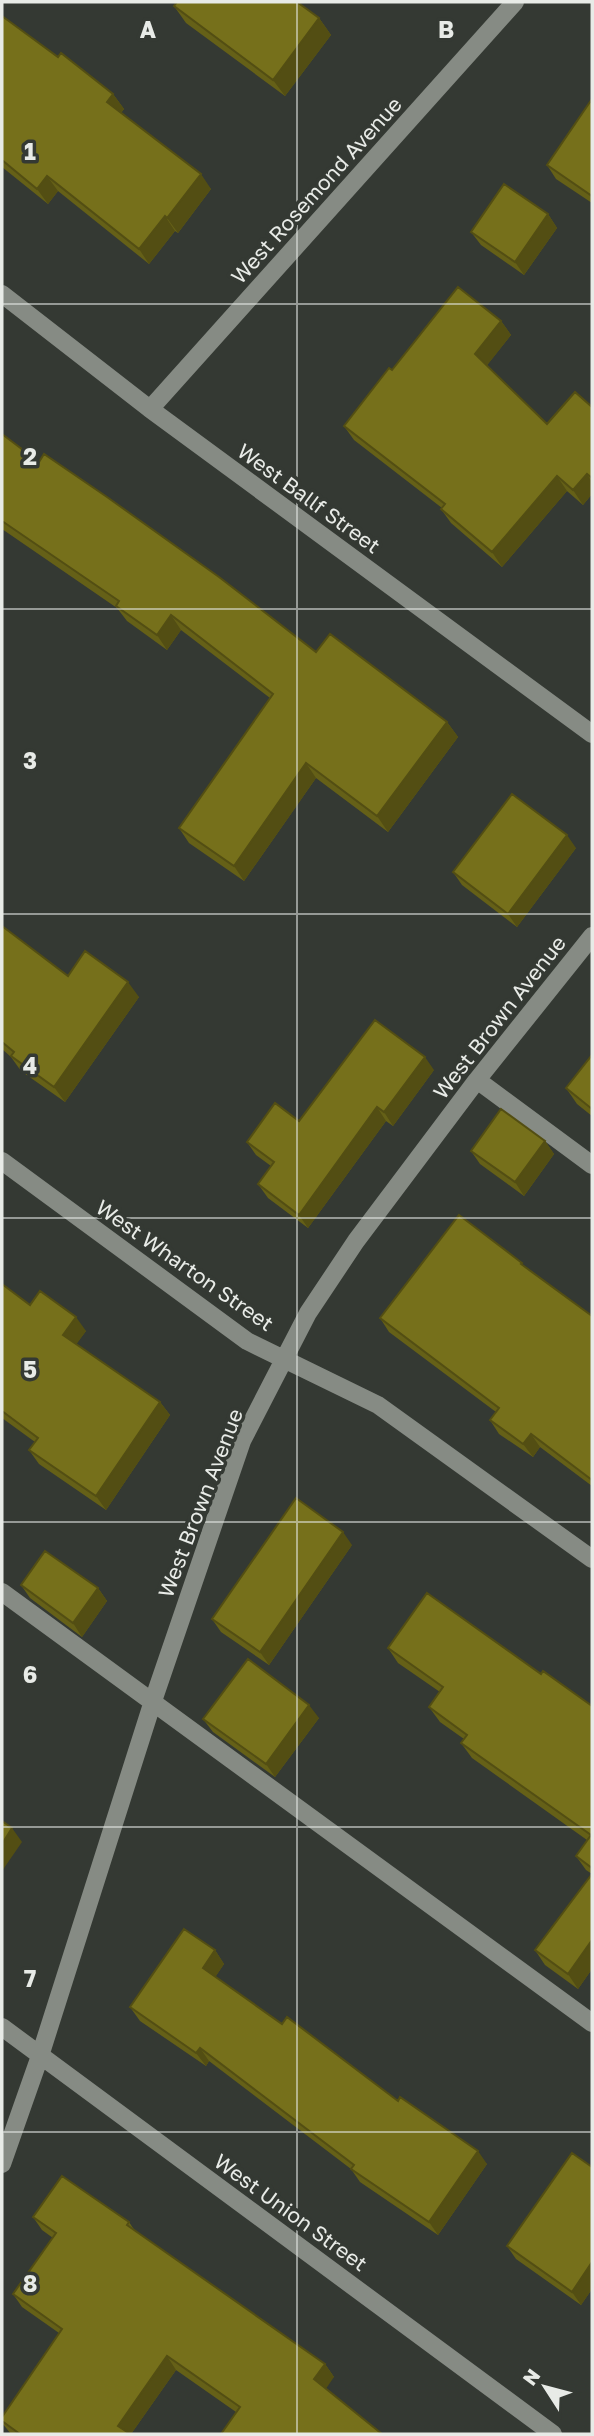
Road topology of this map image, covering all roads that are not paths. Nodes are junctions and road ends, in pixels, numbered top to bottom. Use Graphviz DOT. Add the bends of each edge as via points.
graph roads {
  1 [pos="515,2"];
  2 [pos="2,294"];
  3 [pos="150,409"];
  4 [pos="592,734"];
  5 [pos="592,936"];
  6 [pos="477,1080"];
  7 [pos="2,1161"];
  8 [pos="592,1166"];
  9 [pos="284,1359"];
  10 [pos="592,1559"];
  11 [pos="2,1592"];
  12 [pos="153,1701"];
  13 [pos="592,2023"];
  14 [pos="2,2027"];
  15 [pos="40,2056"];
  16 [pos="2,2164"];
  17 [pos="553,2434"];
  1 -- 3 [label="street, West Rosemond Avenue"];
  2 -- 3 [label="street, West Ballf Street"];
  3 -- 4 [label="street, West Ballf Street"];
  5 -- 6 [label="street, West Brown Avenue"];
  6 -- 8 [label="street"];
  6 -- 9 [label="street, West Brown Avenue" via="356,1241"];
  7 -- 9 [label="street, West Wharton Street" via="247,1341"];
  9 -- 10 [label="street, West Wharton Street" via="379,1405"];
  9 -- 12 [label="street, West Brown Avenue" via="242,1441"];
  11 -- 12 [label="street"];
  12 -- 13 [label="street"];
  12 -- 15 [label="street, West Brown Avenue"];
  14 -- 15 [label="street, West Union Street"];
  15 -- 16 [label="street, West Brown Avenue"];
  15 -- 17 [label="street, West Union Street"];
}
